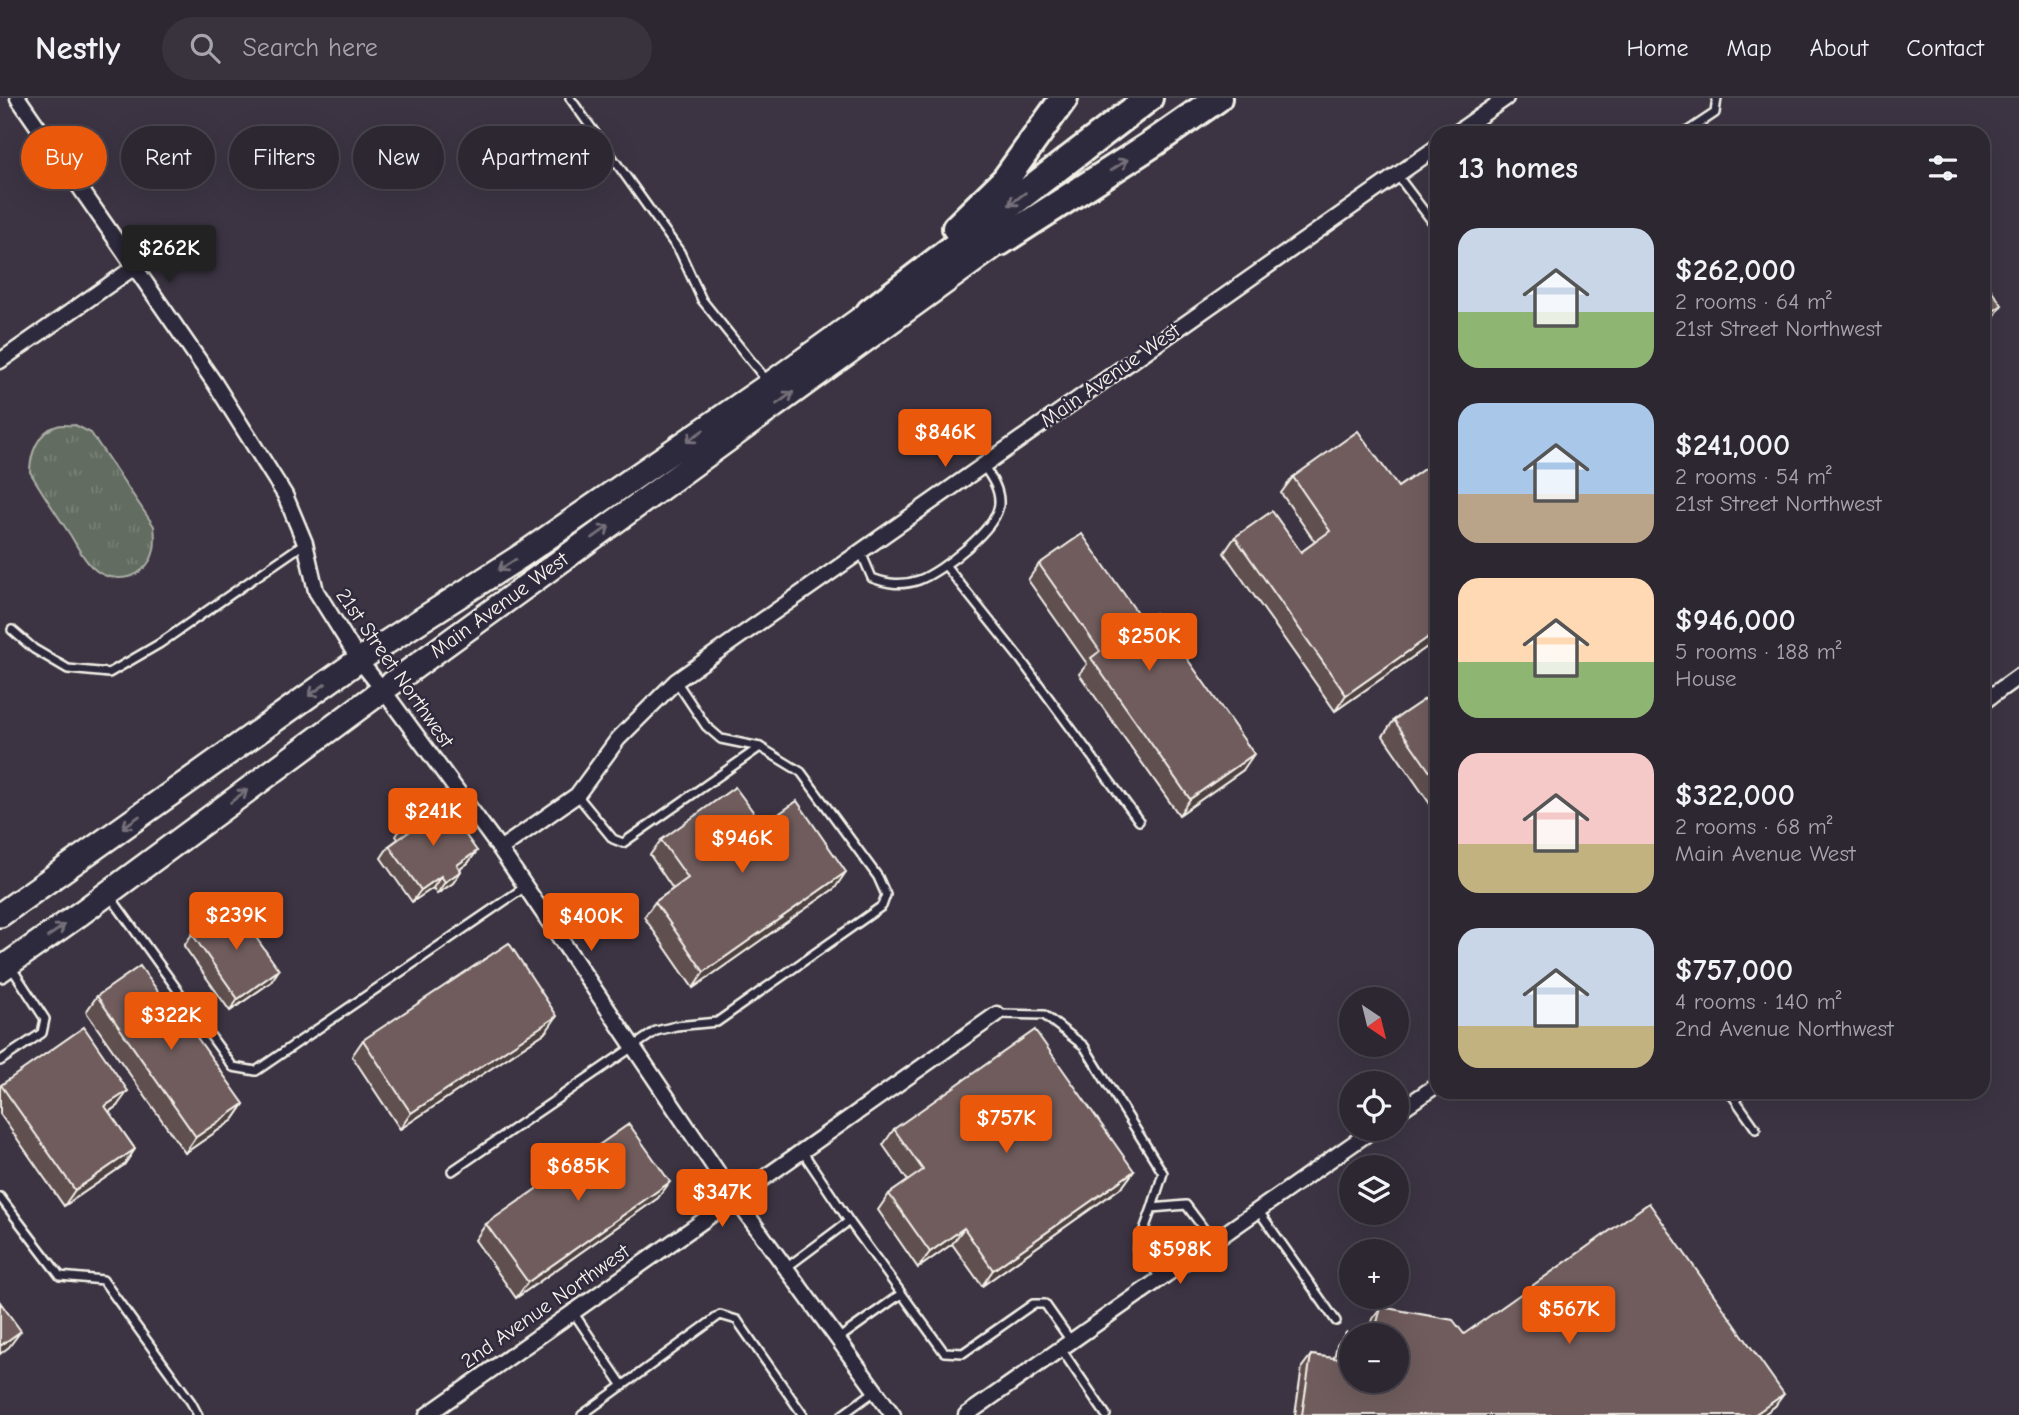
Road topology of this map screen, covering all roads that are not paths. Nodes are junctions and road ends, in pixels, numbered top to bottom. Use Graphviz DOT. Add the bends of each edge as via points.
graph roads {
  1 [pos="18,98"];
  2 [pos="570,98"];
  3 [pos="1064,98"];
  4 [pos="1149,98"];
  5 [pos="1158,98"];
  6 [pos="1218,98"];
  7 [pos="1506,98"];
  8 [pos="1717,98"];
  9 [pos="1466,126"];
  10 [pos="1695,126"];
  11 [pos="1430,152"];
  12 [pos="1397,174"];
  13 [pos="1430,219"];
  14 [pos="1000,242"];
  15 [pos="136,266"];
  16 [pos="870,312"];
  17 [pos="0,361"];
  18 [pos="770,384"];
  19 [pos="983,464"];
  20 [pos="305,543"];
  21 [pos="860,551"];
  22 [pos="945,565"];
  23 [pos="12,630"];
  24 [pos="359,660"];
  25 [pos="2019,676"];
  26 [pos="676,681"];
  27 [pos="383,690"];
  28 [pos="1990,697"];
  29 [pos="760,747"];
  30 [pos="577,795"];
  31 [pos="1139,821"];
  32 [pos="500,849"];
  33 [pos="525,887"];
  34 [pos="108,893"];
  35 [pos="0,915"];
  36 [pos="4,967"];
  37 [pos="997,1014"];
  38 [pos="632,1046"];
  39 [pos="0,1061"];
  40 [pos="1430,1090"];
  41 [pos="1735,1099"];
  42 [pos="1409,1104"];
  43 [pos="1756,1129"];
  44 [pos="1357,1141"];
  45 [pos="802,1151"];
  46 [pos="452,1171"];
  47 [pos="0,1197"];
  48 [pos="735,1198"];
  49 [pos="1152,1208"];
  50 [pos="1258,1210"];
  51 [pos="849,1221"];
  52 [pos="1213,1241"];
  53 [pos="786,1268"];
  54 [pos="1161,1278"];
  55 [pos="901,1294"];
  56 [pos="573,1312"];
  57 [pos="1336,1321"];
  58 [pos="838,1339"];
  59 [pos="1066,1345"];
  60 [pos="623,1386"];
  61 [pos="876,1391"];
  62 [pos="198,1415"];
  63 [pos="427,1415"];
  64 [pos="582,1415"];
  65 [pos="803,1415"];
  66 [pos="842,1415"];
  67 [pos="893,1415"];
  68 [pos="965,1415"];
  69 [pos="1106,1415"];
  1 -- 15 [label="street, 21st Street Northwest"];
  2 -- 18 [label="lane" via="680,252 702,300"];
  3 -- 16 [label="highway" via="1005,180"];
  4 -- 16 [label="highway, one-way"];
  5 -- 14 [label="highway"];
  14 -- 6 [label="highway, one-way"];
  7 -- 9 [label="street"];
  8 -- 10 [label="lane" via="1714,113"];
  11 -- 12 [label="street, Main Avenue West"];
  12 -- 13 [label="lane"];
  12 -- 19 [label="street, Main Avenue West"];
  27 -- 14 [label="main road, Main Avenue West, one-way"];
  15 -- 17 [label="street"];
  15 -- 20 [label="street, 21st Street Northwest" via="285,495"];
  16 -- 18 [label="main road, Main Avenue West"];
  18 -- 24 [label="main road, Main Avenue West, one-way" via="521,556"];
  19 -- 21 [label="street, Main Avenue West"];
  19 -- 22 [label="lane" via="997,486 1000,506 986,530"];
  20 -- 23 [label="lane" via="109,673 68,669"];
  20 -- 24 [label="street, 21st Street Northwest" via="316,591"];
  21 -- 22 [label="lane" via="872,578 889,585 920,580"];
  21 -- 26 [label="street, Main Avenue West"];
  22 -- 31 [label="lane"];
  24 -- 27 [label="street, 21st Street Northwest"];
  24 -- 35 [label="main road, Main Avenue West, one-way"];
  25 -- 28 [label="street"];
  26 -- 29 [label="lane" via="706,726 721,739"];
  26 -- 30 [label="street, Main Avenue West" via="618,738"];
  27 -- 32 [label="street, 21st Street Northwest"];
  34 -- 27 [label="main road, Main Avenue West, one-way"];
  29 -- 30 [label="lane" via="623,843 613,839"];
  29 -- 38 [label="lane" via="801,772 878,877 886,895 882,906 717,1022 656,1031"];
  30 -- 32 [label="street, Main Avenue West"];
  32 -- 33 [label="street, 21st Street Northwest"];
  33 -- 34 [label="lane" via="256,1071 233,1067"];
  33 -- 38 [label="street, 21st Street Northwest"];
  36 -- 34 [label="main road, Main Avenue West, one-way"];
  36 -- 39 [label="lane" via="45,1018 42,1033"];
  37 -- 45 [label="street, 2nd Avenue Northwest"];
  37 -- 49 [label="lane" via="1044,1014 1084,1046 1163,1173"];
  38 -- 46 [label="lane"];
  38 -- 48 [label="street, 21st Street Northwest"];
  40 -- 42 [label="street"];
  41 -- 43 [label="lane"];
  44 -- 50 [label="street"];
  45 -- 48 [label="street, 2nd Avenue Northwest"];
  45 -- 51 [label="lane"];
  47 -- 62 [label="lane" via="60,1276 103,1280"];
  48 -- 53 [label="street, 21st Street Northwest"];
  48 -- 56 [label="street, 2nd Avenue Northwest"];
  49 -- 52 [label="lane" via="1186,1205"];
  49 -- 54 [label="lane" via="1137,1249"];
  50 -- 52 [label="street"];
  50 -- 57 [label="lane"];
  51 -- 53 [label="lane"];
  51 -- 55 [label="lane"];
  52 -- 54 [label="street"];
  53 -- 58 [label="street, 21st Street Northwest"];
  54 -- 59 [label="street"];
  55 -- 58 [label="lane"];
  55 -- 59 [label="lane" via="943,1352 963,1353 1033,1304 1045,1304"];
  56 -- 60 [label="lane"];
  56 -- 63 [label="street, 2nd Avenue Northwest"];
  58 -- 61 [label="street, 21st Street Northwest"];
  59 -- 68 [label="street"];
  59 -- 69 [label="lane"];
  60 -- 64 [label="lane"];
  60 -- 65 [label="lane" via="720,1315 737,1320"];
  61 -- 66 [label="lane"];
  61 -- 67 [label="street, 21st Street Northwest"];
}
